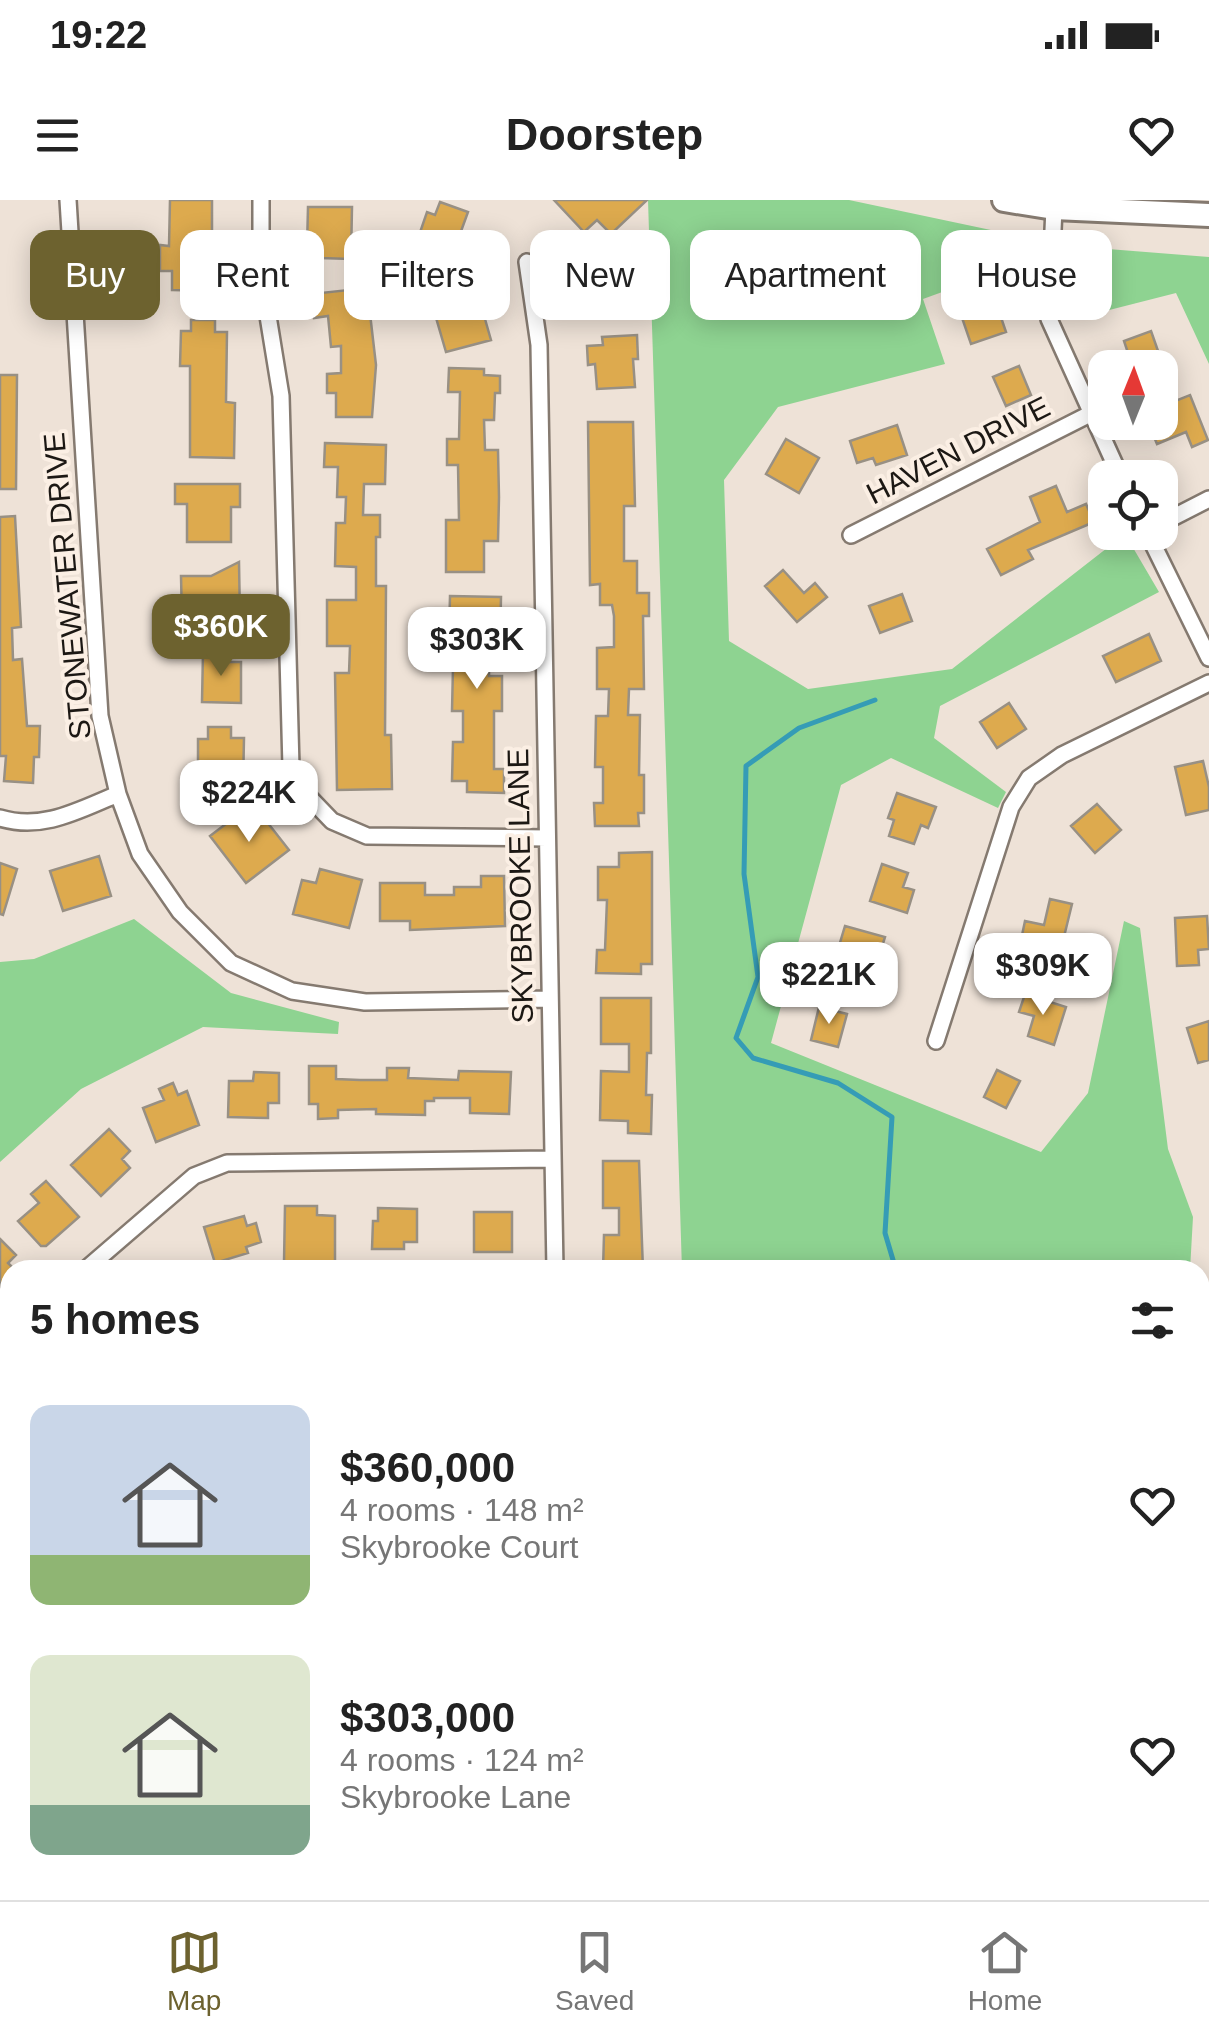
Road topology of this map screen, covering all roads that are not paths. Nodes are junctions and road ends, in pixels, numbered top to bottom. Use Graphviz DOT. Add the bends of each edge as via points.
graph roads {
  1 [pos="68,200"];
  2 [pos="261,200"];
  3 [pos="1004,200"];
  4 [pos="1054,208"];
  5 [pos="1209,216"];
  6 [pos="527,262"];
  7 [pos="1088,409"];
  8 [pos="1088,415"];
  9 [pos="1209,499"];
  10 [pos="1178,515"];
  11 [pos="851,535"];
  12 [pos="1156,550"];
  13 [pos="1209,658"];
  14 [pos="1209,683"];
  15 [pos="118,794"];
  16 [pos="0,818"];
  17 [pos="547,838"];
  18 [pos="549,999"];
  19 [pos="936,1041"];
  20 [pos="552,1159"];
  21 [pos="97,1260"];
  22 [pos="555,1260"];
  1 -- 15 [label="street, STONEWATER DRIVE" via="100,716"];
  2 -- 17 [label="street" via="261,273 281,396 290,766 332,821 367,836"];
  3 -- 4 [label="main road"];
  4 -- 5 [label="main road"];
  4 -- 7 [label="street" via="1049,318"];
  6 -- 17 [label="street, SKYBROOKE LANE" via="539,345"];
  8 -- 11 [label="street, HAVEN DRIVE"];
  9 -- 10 [label="street"];
  12 -- 13 [label="street"];
  14 -- 19 [label="street" via="1029,778 1010,807"];
  15 -- 16 [label="street" via="45,823"];
  15 -- 18 [label="street, STONEWATER DRIVE" via="140,854 180,912 230,963 292,991 365,1002"];
  17 -- 18 [label="street, SKYBROOKE LANE"];
  18 -- 20 [label="street, SKYBROOKE LANE"];
  20 -- 21 [label="street" via="227,1163 194,1176"];
  20 -- 22 [label="street, SKYBROOKE LANE"];
}
